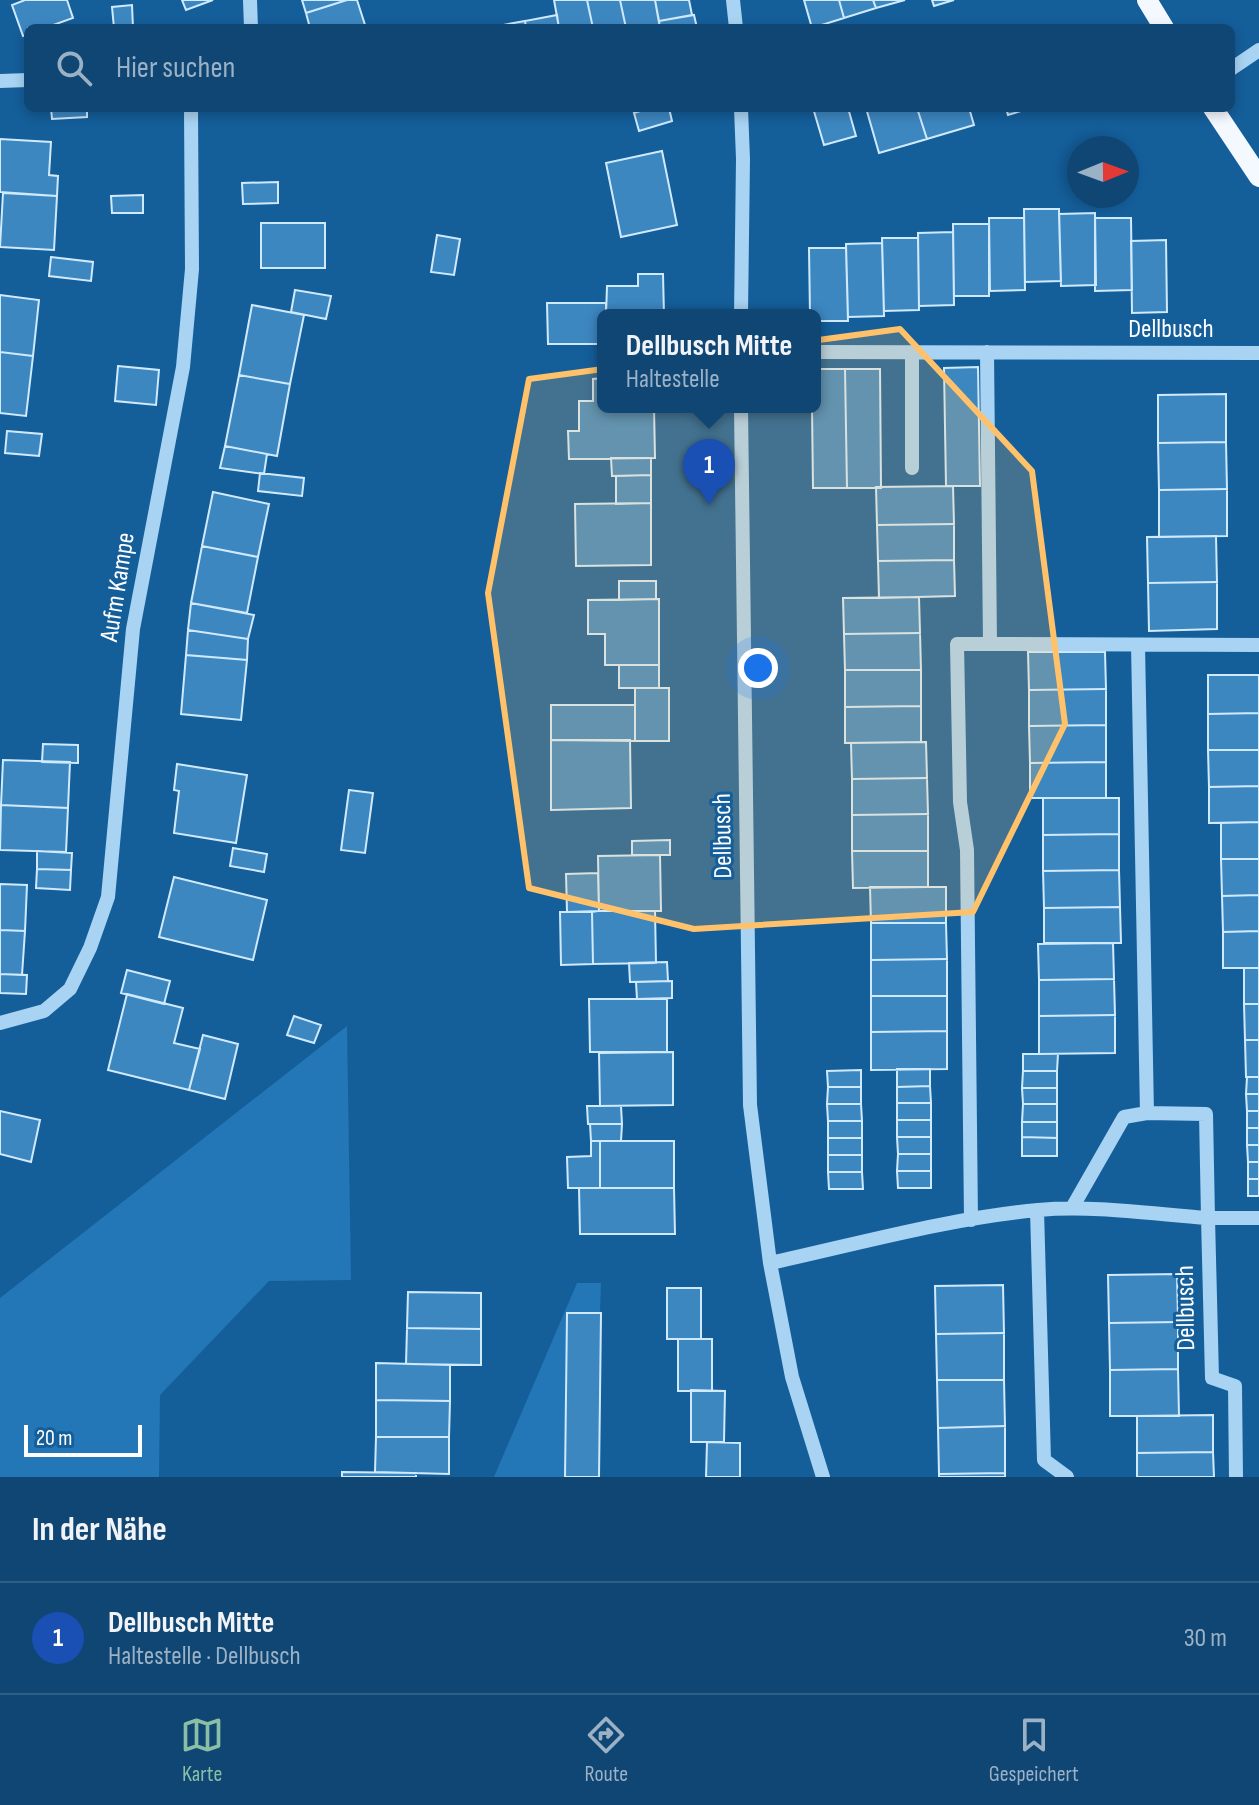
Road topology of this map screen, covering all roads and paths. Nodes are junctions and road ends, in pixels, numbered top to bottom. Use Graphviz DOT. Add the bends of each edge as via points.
graph roads {
  1 [pos="250,0"];
  2 [pos="733,0"];
  3 [pos="1147,0"];
  4 [pos="251,24"];
  5 [pos="736,24"];
  6 [pos="1162,24"];
  7 [pos="1259,50"];
  8 [pos="1235,66"];
  9 [pos="24,80"];
  10 [pos="0,81"];
  11 [pos="191,112"];
  12 [pos="741,112"];
  13 [pos="1216,112"];
  14 [pos="1259,177"];
  15 [pos="741,309"];
  16 [pos="821,352"];
  17 [pos="987,352"];
  18 [pos="912,353"];
  19 [pos="1259,353"];
  20 [pos="741,413"];
  21 [pos="912,468"];
  22 [pos="990,644"];
  23 [pos="1138,645"];
  24 [pos="1259,645"];
  25 [pos="0,1023"];
  26 [pos="1147,1113"];
  27 [pos="1072,1208"];
  28 [pos="1037,1210"];
  29 [pos="1208,1218"];
  30 [pos="1259,1218"];
  31 [pos="971,1220"];
  32 [pos="770,1263"];
  33 [pos="823,1477"];
  34 [pos="1067,1477"];
  35 [pos="1236,1477"];
  1 -- 4 [label="street"];
  2 -- 5 [label="street"];
  3 -- 6 [label="main road"];
  7 -- 8 [label="street"];
  9 -- 10 [label="street"];
  11 -- 25 [label="street, Aufm Kampe" via="192,269 183,367 133,629 108,897 70,989 44,1011"];
  12 -- 15 [label="street"];
  13 -- 14 [label="main road"];
  16 -- 18 [label="street, Dellbusch"];
  17 -- 18 [label="street, Dellbusch"];
  17 -- 19 [label="street, Dellbusch"];
  17 -- 22 [label="street"];
  18 -- 21 [label="street"];
  20 -- 32 [label="street, Dellbusch" via="750,1105"];
  22 -- 23 [label="street"];
  22 -- 31 [label="street" via="957,644 960,802 967,850"];
  23 -- 24 [label="street"];
  23 -- 26 [label="street"];
  26 -- 27 [label="street" via="1124,1117"];
  26 -- 29 [label="street, Dellbusch" via="1206,1114"];
  27 -- 28 [label="street"];
  27 -- 29 [label="street"];
  28 -- 31 [label="street"];
  28 -- 34 [label="street" via="1044,1460"];
  29 -- 30 [label="street"];
  29 -- 35 [label="street, Dellbusch" via="1212,1378 1235,1386"];
  31 -- 32 [label="street"];
  32 -- 33 [label="street, Dellbusch" via="792,1377"];
}
